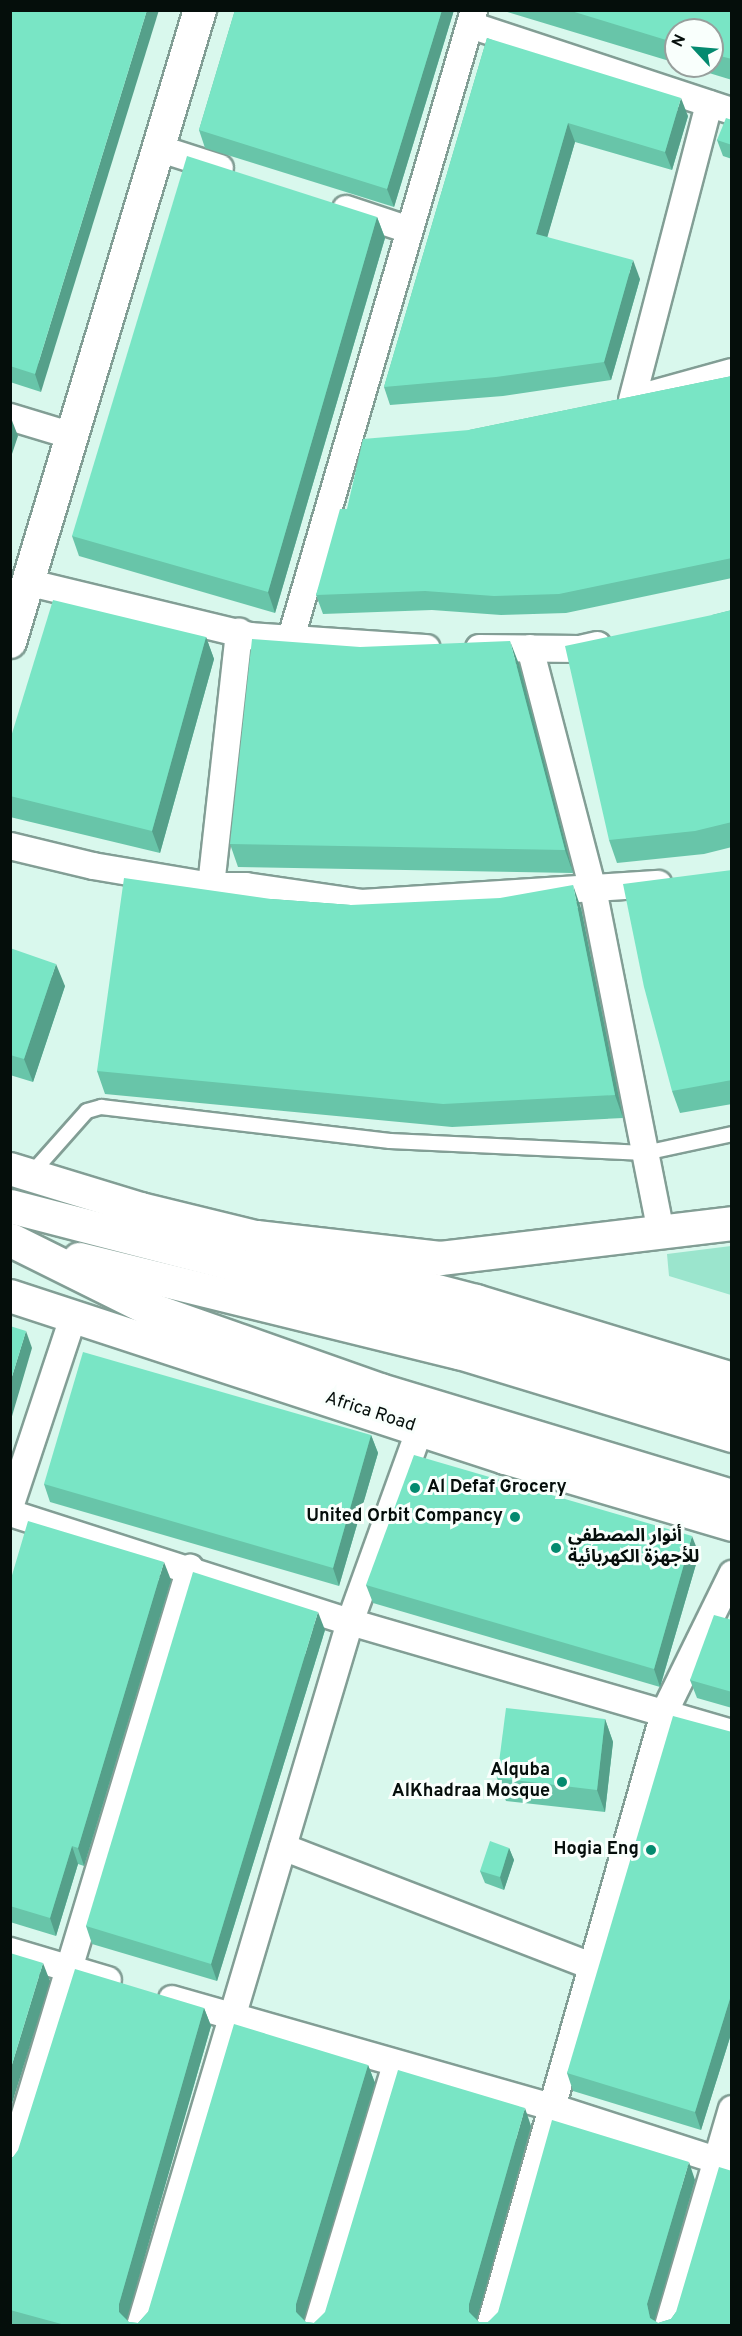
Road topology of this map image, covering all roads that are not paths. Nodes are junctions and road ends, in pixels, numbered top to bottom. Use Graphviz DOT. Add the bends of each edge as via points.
graph roads {
  1 [pos="200,10"];
  2 [pos="472,18"];
  3 [pos="720,107"];
  4 [pos="158,148"];
  5 [pos="245,176"];
  6 [pos="321,201"];
  7 [pos="409,230"];
  8 [pos="732,372"];
  9 [pos="10,417"];
  10 [pos="73,436"];
  11 [pos="30,582"];
  12 [pos="239,632"];
  13 [pos="627,640"];
  14 [pos="290,641"];
  15 [pos="10,642"];
  16 [pos="530,648"];
  17 [pos="10,846"];
  18 [pos="680,881"];
  19 [pos="211,886"];
  20 [pos="593,889"];
  21 [pos="732,1134"];
  22 [pos="645,1153"];
  23 [pos="21,1172"];
  24 [pos="10,1206"];
  25 [pos="732,1223"];
  26 [pos="661,1234"];
  27 [pos="256,1237"];
  28 [pos="11,1240"];
  29 [pos="10,1296"];
  30 [pos="73,1318"];
  31 [pos="732,1378"];
  32 [pos="732,1408"];
  33 [pos="420,1429"];
  34 [pos="732,1435"];
  35 [pos="732,1496"];
  36 [pos="10,1508"];
  37 [pos="10,1513"];
  38 [pos="732,1525"];
  39 [pos="190,1568"];
  40 [pos="732,1574"];
  41 [pos="350,1622"];
  42 [pos="664,1713"];
  43 [pos="732,1733"];
  44 [pos="284,1847"];
  45 [pos="10,1951"];
  46 [pos="594,1967"];
  47 [pos="70,1969"];
  48 [pos="234,2017"];
  49 [pos="396,2065"];
  50 [pos="555,2108"];
  51 [pos="732,2109"];
  52 [pos="724,2163"];
  53 [pos="10,2164"];
  54 [pos="140,2325"];
  55 [pos="316,2325"];
  56 [pos="490,2325"];
  57 [pos="668,2325"];
  1 -- 4 [label="street"];
  2 -- 3 [label="street"];
  2 -- 7 [label="street"];
  3 -- 8 [label="street" via="621,403"];
  4 -- 5 [label="street"];
  4 -- 10 [label="street"];
  6 -- 7 [label="street"];
  7 -- 14 [label="street" via="359,442"];
  9 -- 10 [label="street"];
  10 -- 11 [label="street"];
  11 -- 12 [label="street"];
  11 -- 15 [label="street"];
  12 -- 14 [label="street"];
  12 -- 19 [label="street"];
  13 -- 16 [label="street" via="580,649"];
  14 -- 16 [label="street"];
  16 -- 20 [label="street"];
  17 -- 19 [label="street" via="93,866"];
  18 -- 20 [label="street"];
  19 -- 20 [label="street" via="246,886 363,903"];
  20 -- 22 [label="street"];
  21 -- 22 [label="lane"];
  22 -- 23 [label="lane" via="390,1141 101,1107 87,1111"];
  22 -- 26 [label="street"];
  23 -- 27 [label="street" via="141,1209"];
  24 -- 32 [label="highway" via="378,1301"];
  25 -- 26 [label="highway"];
  26 -- 27 [label="highway" via="440,1258"];
  27 -- 31 [label="street"];
  28 -- 34 [label="highway" via="459,1352"];
  28 -- 35 [label="highway" via="150,1309 380,1390"];
  29 -- 30 [label="street, Africa Road"];
  30 -- 33 [label="street, Africa Road"];
  30 -- 36 [label="street"];
  33 -- 38 [label="street, Africa Road"];
  33 -- 41 [label="street"];
  37 -- 39 [label="street"];
  39 -- 41 [label="street"];
  39 -- 47 [label="street"];
  40 -- 42 [label="street"];
  41 -- 42 [label="street"];
  41 -- 44 [label="street"];
  42 -- 43 [label="street"];
  42 -- 46 [label="street"];
  44 -- 46 [label="street"];
  44 -- 48 [label="street"];
  45 -- 47 [label="street"];
  46 -- 50 [label="street"];
  47 -- 48 [label="street"];
  47 -- 53 [label="street"];
  48 -- 49 [label="street"];
  48 -- 54 [label="street"];
  49 -- 50 [label="street"];
  49 -- 55 [label="street"];
  50 -- 52 [label="street"];
  50 -- 56 [label="street"];
  51 -- 52 [label="street"];
  52 -- 57 [label="street"];
}
